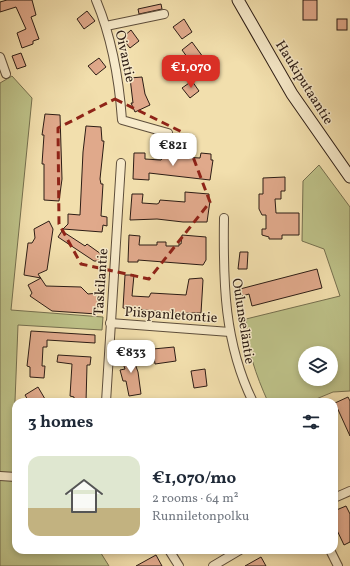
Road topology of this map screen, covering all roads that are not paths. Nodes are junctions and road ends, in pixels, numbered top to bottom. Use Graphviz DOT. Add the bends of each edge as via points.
graph roads {
  1 [pos="96,0"];
  2 [pos="238,0"];
  3 [pos="164,14"];
  4 [pos="106,26"];
  5 [pos="0,57"];
  6 [pos="6,74"];
  7 [pos="168,133"];
  8 [pos="121,163"];
  9 [pos="350,177"];
  10 [pos="224,218"];
  11 [pos="110,323"];
  12 [pos="230,332"];
  13 [pos="106,398"];
  14 [pos="251,398"];
  15 [pos="0,476"];
  16 [pos="12,477"];
  17 [pos="350,491"];
  18 [pos="338,496"];
  19 [pos="172,554"];
  20 [pos="233,554"];
  21 [pos="332,554"];
  22 [pos="179,566"];
  23 [pos="213,566"];
  24 [pos="338,566"];
  1 -- 4 [label="street, Oivantie"];
  2 -- 9 [label="main road, Haukiputaantie" via="292,94"];
  3 -- 4 [label="street"];
  4 -- 7 [label="street, Oivantie" via="120,87 122,120"];
  5 -- 6 [label="street"];
  8 -- 11 [label="street, Taskilantie"];
  10 -- 12 [label="street, Oulunseläntie" via="223,276"];
  11 -- 12 [label="street, Piispanletontie"];
  11 -- 13 [label="street, Taskilantie"];
  12 -- 14 [label="street, Oulunseläntie" via="241,377"];
  15 -- 16 [label="street"];
  17 -- 18 [label="street"];
  19 -- 22 [label="street"];
  20 -- 23 [label="street"];
  21 -- 24 [label="street"];
}
